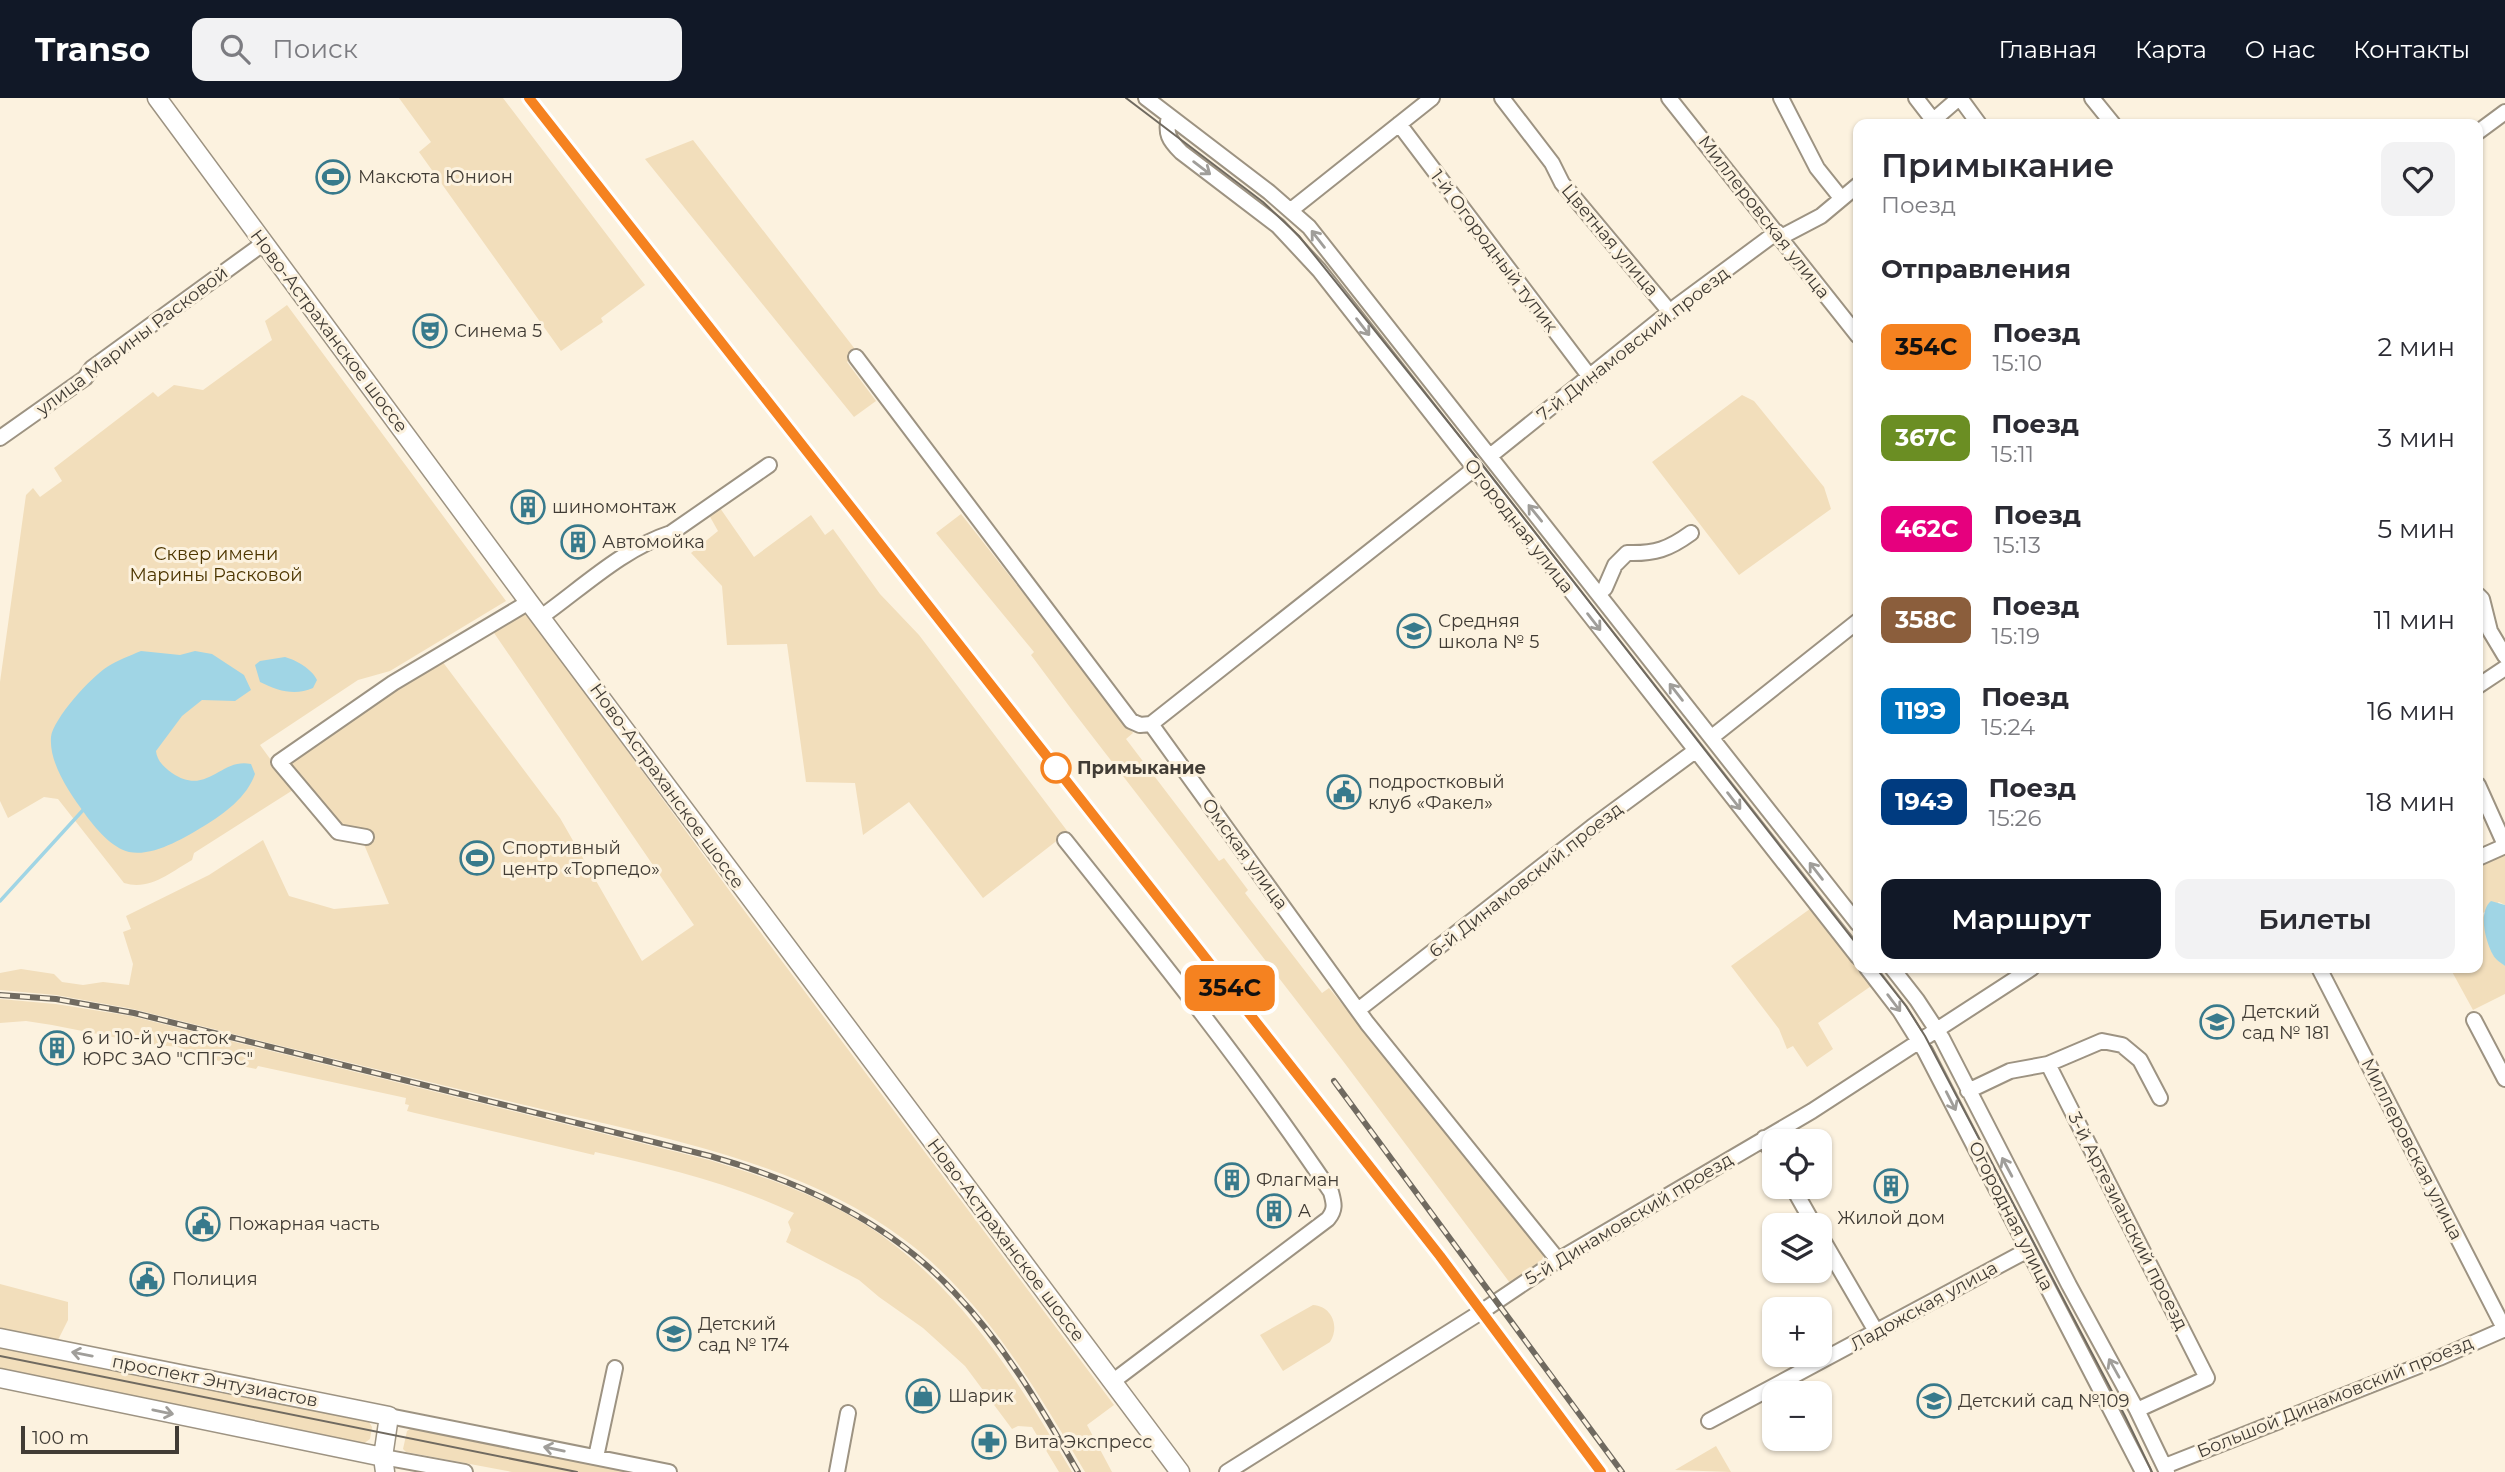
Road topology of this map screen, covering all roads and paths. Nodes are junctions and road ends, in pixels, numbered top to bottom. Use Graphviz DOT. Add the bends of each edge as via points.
graph roads {
  1 [pos="157,98"];
  2 [pos="1146,98"];
  3 [pos="1433,98"];
  4 [pos="1502,98"];
  5 [pos="1670,98"];
  6 [pos="1781,98"];
  7 [pos="1916,98"];
  8 [pos="1959,98"];
  9 [pos="2092,98"];
  10 [pos="2505,112"];
  11 [pos="1169,116"];
  12 [pos="1929,119"];
  13 [pos="1934,119"];
  14 [pos="1975,119"];
  15 [pos="2109,119"];
  16 [pos="1399,124"];
  17 [pos="2483,128"];
  18 [pos="1853,189"];
  19 [pos="1841,198"];
  20 [pos="1291,210"];
  21 [pos="1779,235"];
  22 [pos="264,243"];
  23 [pos="1670,312"];
  24 [pos="1853,330"];
  25 [pos="856,357"];
  26 [pos="1590,377"];
  27 [pos="0,439"];
  28 [pos="1490,456"];
  29 [pos="769,465"];
  30 [pos="1474,469"];
  31 [pos="1690,533"];
  32 [pos="1599,593"];
  33 [pos="529,603"];
  34 [pos="2483,603"];
  35 [pos="541,617"];
  36 [pos="1853,625"];
  37 [pos="2505,656"];
  38 [pos="2505,668"];
  39 [pos="2483,683"];
  40 [pos="1151,724"];
  41 [pos="1712,737"];
  42 [pos="1695,751"];
  43 [pos="2483,796"];
  44 [pos="366,837"];
  45 [pos="1065,840"];
  46 [pos="2505,845"];
  47 [pos="2483,856"];
  48 [pos="1853,919"];
  49 [pos="1853,951"];
  50 [pos="1871,973"];
  51 [pos="1896,973"];
  52 [pos="2024,973"];
  53 [pos="2322,973"];
  54 [pos="1358,1010"];
  55 [pos="2474,1020"];
  56 [pos="1936,1029"];
  57 [pos="1919,1041"];
  58 [pos="2048,1064"];
  59 [pos="2505,1079"];
  60 [pos="1968,1091"];
  61 [pos="2160,1098"];
  62 [pos="1780,1129"];
  63 [pos="1762,1139"];
  64 [pos="2028,1250"];
  65 [pos="1832,1256"];
  66 [pos="1558,1260"];
  67 [pos="2505,1329"];
  68 [pos="1877,1333"];
  69 [pos="0,1338"];
  70 [pos="615,1368"];
  71 [pos="0,1378"];
  72 [pos="1112,1382"];
  73 [pos="2137,1410"];
  74 [pos="848,1413"];
  75 [pos="389,1416"];
  76 [pos="1709,1421"];
  77 [pos="596,1457"];
  78 [pos="384,1464"];
  79 [pos="2166,1469"];
  80 [pos="465,1472"];
  81 [pos="669,1472"];
  82 [pos="837,1472"];
  83 [pos="1180,1472"];
  84 [pos="1227,1472"];
  85 [pos="2143,1472"];
  1 -- 22 [label="main road, Ново-Астраханское шоссе"];
  2 -- 11 [label="street, Огородная улица"];
  3 -- 16 [label="street"];
  4 -- 23 [label="street, Цветная улица" via="1562,183"];
  5 -- 21 [label="street, Миллеровская улица"];
  6 -- 19 [label="street" via="1817,168"];
  7 -- 12 [label="street"];
  8 -- 13 [label="street"];
  8 -- 14 [label="street"];
  9 -- 15 [label="street"];
  10 -- 17 [label="street"];
  11 -- 20 [label="street, Огородная улица"];
  11 -- 30 [label="street, Огородная улица, one-way" via="1168,140 1293,241"];
  16 -- 20 [label="street"];
  16 -- 26 [label="street, 1-й Огородный тупик"];
  18 -- 19 [label="street, 7-й Динамовский проезд"];
  19 -- 21 [label="street, 7-й Динамовский проезд" via="1821,216"];
  28 -- 20 [label="street, Огородная улица, one-way"];
  21 -- 23 [label="street, 7-й Динамовский проезд"];
  21 -- 24 [label="street, Миллеровская улица"];
  22 -- 27 [label="street, улица Марины Расковой"];
  22 -- 33 [label="main road, Ново-Астраханское шоссе"];
  23 -- 26 [label="street, 7-й Динамовский проезд"];
  25 -- 40 [label="street, Омская улица" via="1131,721"];
  26 -- 28 [label="street, 7-й Динамовский проезд"];
  32 -- 28 [label="street, Огородная улица, one-way"];
  29 -- 35 [label="street" via="671,533 600,572"];
  30 -- 40 [label="street"];
  30 -- 42 [label="street, Огородная улица, one-way"];
  31 -- 32 [label="street" via="1670,548 1627,553"];
  41 -- 32 [label="street, Огородная улица, one-way"];
  33 -- 35 [label="main road, Ново-Астраханское шоссе"];
  33 -- 44 [label="street" via="393,683 279,762 338,832"];
  34 -- 37 [label="street" via="2490,631"];
  35 -- 72 [label="main road, Ново-Астраханское шоссе"];
  36 -- 41 [label="street"];
  38 -- 39 [label="street"];
  40 -- 54 [label="street, Омская улица"];
  48 -- 41 [label="street, Огородная улица, one-way"];
  42 -- 49 [label="street, Огородная улица, one-way"];
  42 -- 54 [label="street, 6-й Динамовский проезд"];
  43 -- 46 [label="street"];
  45 -- 72 [label="street" via="1279,1115 1335,1205 1328,1219"];
  46 -- 47 [label="street"];
  50 -- 57 [label="street, Огородная улица, one-way"];
  51 -- 56 [label="street, Огородная улица"];
  52 -- 56 [label="street, 5-й Динамовский проезд"];
  53 -- 67 [label="street, Миллеровская улица"];
  54 -- 66 [label="street, Омская улица"];
  55 -- 59 [label="street"];
  56 -- 57 [label="street, 5-й Динамовский проезд"];
  56 -- 60 [label="street, Огородная улица"];
  57 -- 62 [label="street, 5-й Динамовский проезд"];
  57 -- 64 [label="street, Огородная улица, one-way"];
  58 -- 60 [label="street" via="2010,1071"];
  58 -- 61 [label="street" via="2102,1041 2122,1045 2140,1060"];
  58 -- 73 [label="street, 3-й Артезианский проезд" via="2207,1378"];
  73 -- 60 [label="street, Огородная улица, one-way"];
  63 -- 66 [label="street, 5-й Динамовский проезд"];
  64 -- 68 [label="street, Ладожская улица"];
  64 -- 85 [label="street, Огородная улица"];
  65 -- 68 [label="street"];
  66 -- 84 [label="street, 5-й Динамовский проезд"];
  67 -- 79 [label="street, Большой Динамовский проезд"];
  68 -- 76 [label="street, Ладожская улица"];
  75 -- 69 [label="main road, проспект Энтузиастов, one-way"];
  70 -- 77 [label="street"];
  71 -- 78 [label="main road, one-way"];
  72 -- 83 [label="main road, Ново-Астраханское шоссе"];
  73 -- 79 [label="street, Огородная улица"];
  74 -- 82 [label="street"];
  77 -- 75 [label="street, one-way"];
  75 -- 78 [label="main road"];
  77 -- 81 [label="street"];
  78 -- 80 [label="street"];
}
